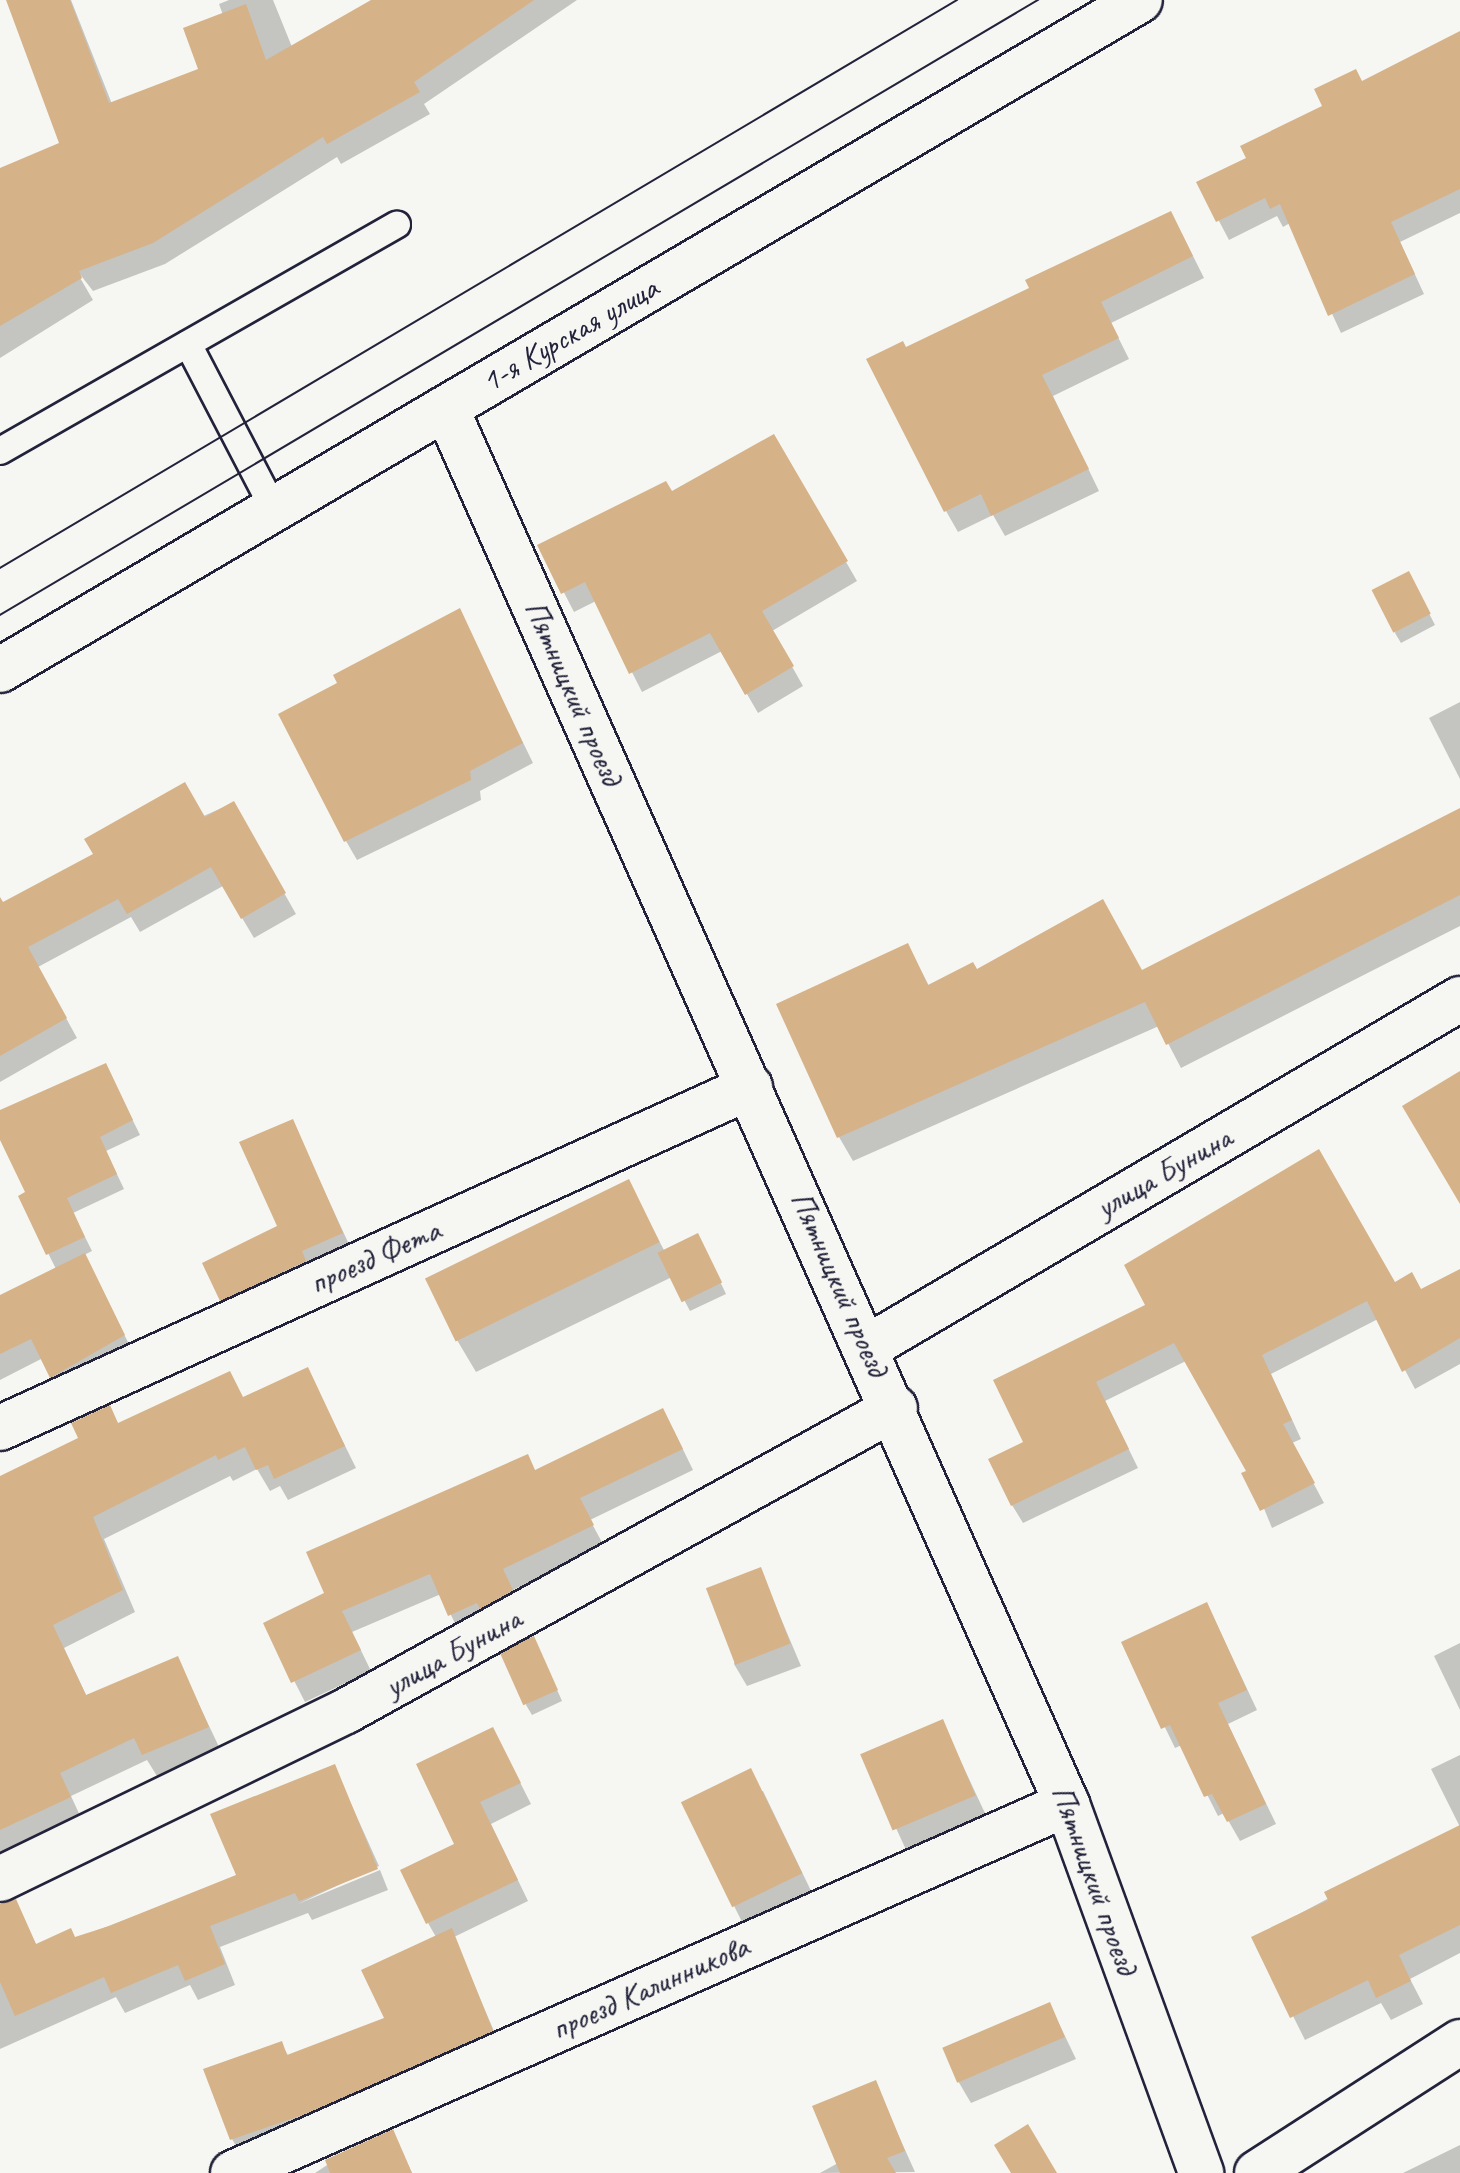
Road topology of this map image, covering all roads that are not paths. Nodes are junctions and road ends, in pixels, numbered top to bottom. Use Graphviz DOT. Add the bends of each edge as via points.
graph roads {
  1 [pos="1140,0"];
  2 [pos="397,225"];
  3 [pos="188,344"];
  4 [pos="446,408"];
  5 [pos="0,451"];
  6 [pos="274,509"];
  7 [pos="0,670"];
  8 [pos="1460,999"];
  9 [pos="750,1087"];
  10 [pos="868,1347"];
  11 [pos="895,1408"];
  12 [pos="0,1428"];
  13 [pos="1067,1804"];
  14 [pos="0,1879"];
  15 [pos="1460,2042"];
  16 [pos="233,2173"];
  17 [pos="1201,2173"];
  18 [pos="1257,2173"];
  1 -- 4 [label="street, 1-я Курская улица"];
  2 -- 3 [label="lane"];
  3 -- 5 [label="lane"];
  3 -- 6 [label="lane"];
  4 -- 6 [label="street, 1-я Курская улица"];
  4 -- 9 [label="street, Пятницкий проезд"];
  6 -- 7 [label="street, 1-я Курская улица"];
  8 -- 10 [label="street, улица Бунина"];
  9 -- 10 [label="street, Пятницкий проезд"];
  9 -- 12 [label="street, проезд Фета"];
  10 -- 11 [label="street, Пятницкий проезд"];
  11 -- 13 [label="street, Пятницкий проезд"];
  11 -- 14 [label="street, улица Бунина" via="346,1711"];
  13 -- 16 [label="street, проезд Калинникова"];
  13 -- 17 [label="street, Пятницкий проезд"];
  15 -- 18 [label="street"];
}
